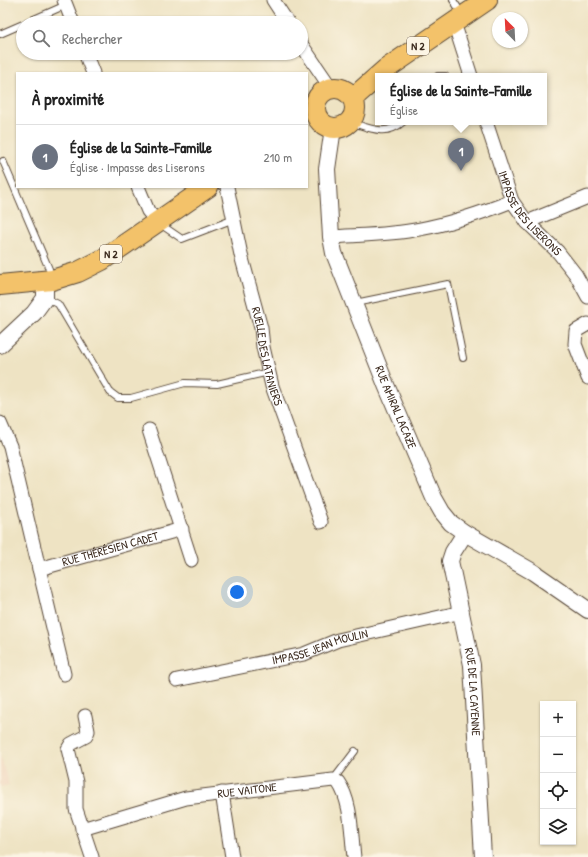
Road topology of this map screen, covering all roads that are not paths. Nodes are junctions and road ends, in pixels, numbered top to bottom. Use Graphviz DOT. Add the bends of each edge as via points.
graph roads {
  1 [pos="273,0"];
  2 [pos="487,0"];
  3 [pos="65,3"];
  4 [pos="456,13"];
  5 [pos="40,16"];
  6 [pos="70,16"];
  7 [pos="283,16"];
  8 [pos="16,27"];
  9 [pos="0,34"];
  10 [pos="308,55"];
  11 [pos="88,60"];
  12 [pos="93,72"];
  13 [pos="381,73"];
  14 [pos="470,73"];
  15 [pos="375,79"];
  16 [pos="330,88"];
  17 [pos="353,98"];
  18 [pos="311,120"];
  19 [pos="341,125"];
  20 [pos="399,125"];
  21 [pos="487,125"];
  22 [pos="3,161"];
  23 [pos="138,188"];
  24 [pos="207,188"];
  25 [pos="227,188"];
  26 [pos="588,197"];
  27 [pos="512,201"];
  28 [pos="234,219"];
  29 [pos="157,222"];
  30 [pos="527,222"];
  31 [pos="331,237"];
  32 [pos="0,285"];
  33 [pos="47,287"];
  34 [pos="588,297"];
  35 [pos="354,303"];
  36 [pos="588,324"];
  37 [pos="0,345"];
  38 [pos="463,358"];
  39 [pos="269,372"];
  40 [pos="588,378"];
  41 [pos="0,423"];
  42 [pos="149,430"];
  43 [pos="321,522"];
  44 [pos="182,529"];
  45 [pos="466,533"];
  46 [pos="191,560"];
  47 [pos="39,569"];
  48 [pos="588,610"];
  49 [pos="462,612"];
  50 [pos="64,674"];
  51 [pos="176,680"];
  52 [pos="85,716"];
  53 [pos="355,751"];
  54 [pos="333,780"];
  55 [pos="222,793"];
  56 [pos="82,829"];
  57 [pos="92,857"];
  58 [pos="232,857"];
  59 [pos="354,857"];
  60 [pos="483,857"];
  1 -- 7 [label="street"];
  2 -- 4 [label="main road, N 2"];
  3 -- 5 [label="lane"];
  3 -- 6 [label="street"];
  4 -- 13 [label="main road, N 2"];
  4 -- 14 [label="street" via="457,32"];
  8 -- 9 [label="lane"];
  10 -- 16 [label="street"];
  11 -- 12 [label="street"];
  15 -- 17 [label="main road, N 2"];
  16 -- 17 [label="main road" via="343,89"];
  16 -- 18 [label="main road" via="316,100"];
  17 -- 19 [label="main road" via="356,110"];
  18 -- 19 [label="main road" via="324,125"];
  19 -- 20 [label="lane" via="386,132"];
  19 -- 31 [label="street, RUE AMIRAL LACAZE" via="327,169"];
  21 -- 27 [label="street, IMPASSE DES LISERONS"];
  22 -- 33 [label="lane" via="49,269"];
  23 -- 29 [label="street" via="148,211"];
  24 -- 29 [label="main road, N 2"];
  25 -- 28 [label="street, RUELLE DES LATANIERS"];
  26 -- 30 [label="street"];
  27 -- 30 [label="street, IMPASSE DES LISERONS"];
  27 -- 31 [label="street" via="475,216 419,230"];
  28 -- 29 [label="lane" via="182,239"];
  28 -- 39 [label="street, RUELLE DES LATANIERS" via="241,255 256,302"];
  29 -- 33 [label="main road, N 2" via="102,260"];
  30 -- 34 [label="street, IMPASSE DES LISERONS" via="558,252 576,275"];
  31 -- 35 [label="street, RUE AMIRAL LACAZE" via="334,253"];
  32 -- 33 [label="main road, N 2"];
  33 -- 37 [label="street" via="34,313"];
  33 -- 39 [label="lane" via="110,392 118,398 131,398 185,383 217,384"];
  35 -- 38 [label="lane" via="448,284"];
  35 -- 45 [label="street, RUE AMIRAL LACAZE" via="434,498 451,523"];
  36 -- 40 [label="street" via="576,331 574,339"];
  39 -- 43 [label="street, RUELLE DES LATANIERS"];
  41 -- 47 [label="street" via="10,446"];
  42 -- 44 [label="street"];
  44 -- 46 [label="street"];
  44 -- 47 [label="street, RUE THÉRÉSIEN CADET"];
  45 -- 48 [label="street, RUE AMIRAL LACAZE" via="533,572"];
  45 -- 49 [label="street, RUE DE LA CAYENNE" via="450,561"];
  47 -- 50 [label="street"];
  49 -- 51 [label="street, IMPASSE JEAN MOULIN" via="338,640 304,654"];
  49 -- 60 [label="street, RUE DE LA CAYENNE" via="472,665"];
  52 -- 56 [label="street" via="88,732 86,736 71,744 68,749 76,782 76,810"];
  53 -- 54 [label="lane"];
  54 -- 55 [label="street, RUE VAITONE"];
  54 -- 59 [label="street" via="342,788 346,801"];
  55 -- 56 [label="street, RUE VAITONE" via="186,798"];
  55 -- 58 [label="street"];
  56 -- 57 [label="street"];
}
